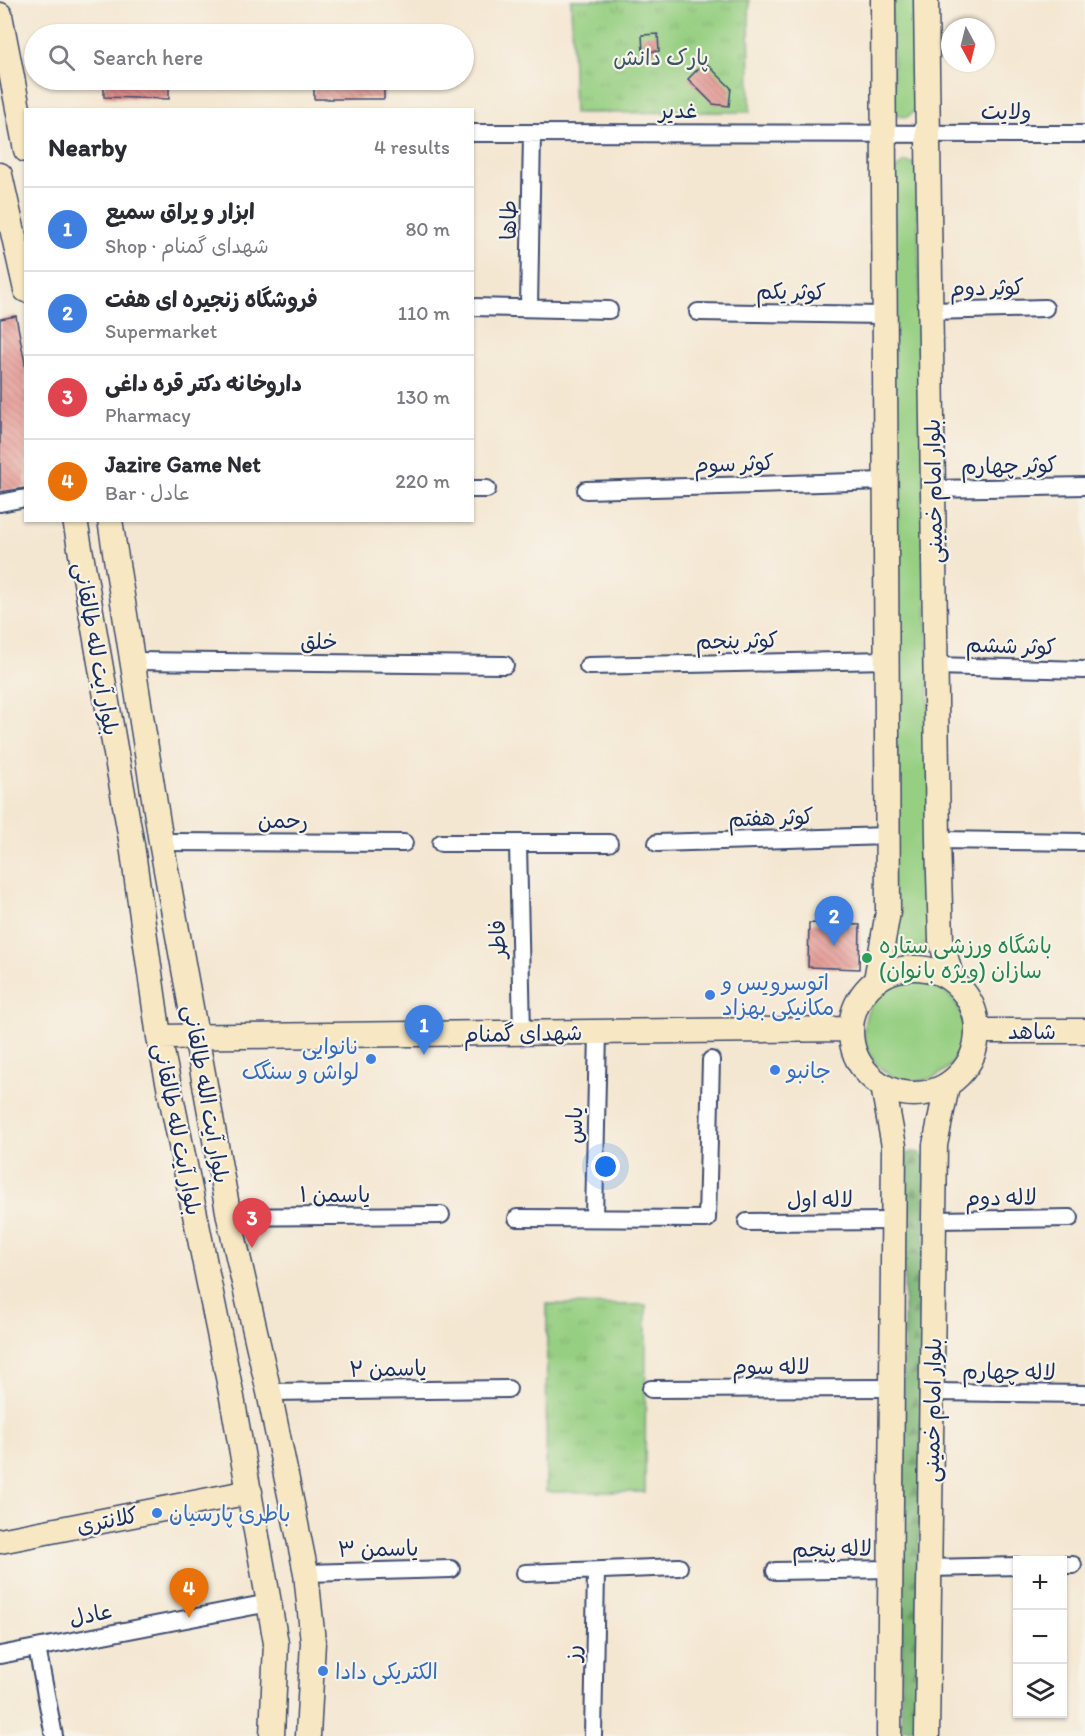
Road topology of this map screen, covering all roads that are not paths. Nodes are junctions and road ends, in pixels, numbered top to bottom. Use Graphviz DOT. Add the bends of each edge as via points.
graph roads {
  1 [pos="883,0"];
  2 [pos="926,0"];
  3 [pos="0,15"];
  4 [pos="884,132"];
  5 [pos="927,132"];
  6 [pos="474,133"];
  7 [pos="532,133"];
  8 [pos="1085,134"];
  9 [pos="24,139"];
  10 [pos="0,175"];
  11 [pos="24,281"];
  12 [pos="474,307"];
  13 [pos="529,308"];
  14 [pos="1045,308"];
  15 [pos="609,310"];
  16 [pos="931,310"];
  17 [pos="698,312"];
  18 [pos="883,315"];
  19 [pos="885,481"];
  20 [pos="1085,486"];
  21 [pos="933,489"];
  22 [pos="586,490"];
  23 [pos="24,498"];
  24 [pos="0,503"];
  25 [pos="75,522"];
  26 [pos="110,522"];
  27 [pos="888,660"];
  28 [pos="133,661"];
  29 [pos="505,665"];
  30 [pos="588,666"];
  31 [pos="936,666"];
  32 [pos="1085,670"];
  33 [pos="888,837"];
  34 [pos="938,840"];
  35 [pos="161,842"];
  36 [pos="1085,842"];
  37 [pos="404,843"];
  38 [pos="441,843"];
  39 [pos="609,843"];
  40 [pos="657,843"];
  41 [pos="518,844"];
  42 [pos="876,980"];
  43 [pos="952,980"];
  44 [pos="851,1029"];
  45 [pos="978,1031"];
  46 [pos="1085,1031"];
  47 [pos="598,1032"];
  48 [pos="522,1033"];
  49 [pos="197,1036"];
  50 [pos="159,1037"];
  51 [pos="711,1060"];
  52 [pos="883,1086"];
  53 [pos="947,1086"];
  54 [pos="441,1215"];
  55 [pos="229,1217"];
  56 [pos="517,1218"];
  57 [pos="594,1218"];
  58 [pos="1070,1218"];
  59 [pos="934,1220"];
  60 [pos="893,1221"];
  61 [pos="747,1222"];
  62 [pos="891,1388"];
  63 [pos="508,1389"];
  64 [pos="651,1389"];
  65 [pos="269,1392"];
  66 [pos="932,1392"];
  67 [pos="1085,1394"];
  68 [pos="250,1492"];
  69 [pos="0,1541"];
  70 [pos="1013,1566"];
  71 [pos="679,1567"];
  72 [pos="930,1568"];
  73 [pos="451,1569"];
  74 [pos="891,1569"];
  75 [pos="774,1571"];
  76 [pos="306,1572"];
  77 [pos="596,1572"];
  78 [pos="525,1573"];
  79 [pos="269,1603"];
  80 [pos="37,1648"];
  81 [pos="0,1655"];
  82 [pos="54,1736"];
  83 [pos="272,1736"];
  84 [pos="308,1736"];
  85 [pos="593,1736"];
  86 [pos="889,1736"];
  87 [pos="927,1736"];
  1 -- 4 [label="street"];
  2 -- 5 [label="street, بلوار امام خمینی"];
  3 -- 9 [label="street"];
  4 -- 5 [label="street, غدیر"];
  4 -- 7 [label="street, غدیر"];
  4 -- 18 [label="street"];
  5 -- 8 [label="street, ولایت"];
  5 -- 16 [label="street, بلوار امام خمینی"];
  6 -- 7 [label="street, غدیر"];
  7 -- 13 [label="street, طاها"];
  10 -- 11 [label="street"];
  12 -- 13 [label="street"];
  13 -- 15 [label="street"];
  14 -- 16 [label="street, کوثر دوم"];
  16 -- 21 [label="street, بلوار امام خمینی"];
  17 -- 18 [label="street, کوثر یکم"];
  18 -- 19 [label="street"];
  19 -- 22 [label="street, کوثر سوم"];
  19 -- 27 [label="street"];
  20 -- 21 [label="street, کوثر چهارم"];
  21 -- 31 [label="street, بلوار امام خمینی"];
  23 -- 24 [label="street"];
  25 -- 50 [label="street, بلوار آیت لله طالقانی" via="132,845"];
  26 -- 28 [label="street, بلوار آیت الله طالقانی"];
  27 -- 30 [label="street, کوثر پنجم"];
  27 -- 33 [label="street"];
  28 -- 29 [label="street, خلق"];
  28 -- 35 [label="street, بلوار آیت الله طالقانی"];
  31 -- 32 [label="street, کوثر ششم"];
  31 -- 34 [label="street, بلوار امام خمینی"];
  33 -- 40 [label="street, کوثر هفتم"];
  33 -- 42 [label="street" via="888,912"];
  34 -- 36 [label="street"];
  34 -- 43 [label="street, بلوار امام خمینی" via="941,940"];
  35 -- 37 [label="street, رحمن"];
  35 -- 49 [label="street, بلوار آیت الله طالقانی"];
  38 -- 41 [label="street"];
  39 -- 41 [label="street"];
  41 -- 48 [label="street, فاطر"];
  42 -- 43 [label="street" via="914,967 934,970"];
  42 -- 44 [label="street" via="854,1010"];
  43 -- 45 [label="street" via="966,994 975,1012"];
  44 -- 47 [label="street, شهدای گمنام"];
  44 -- 52 [label="street" via="852,1046 859,1062"];
  45 -- 46 [label="street, شاهد"];
  45 -- 53 [label="street" via="974,1053 963,1072"];
  47 -- 48 [label="street, شهدای گمنام"];
  47 -- 57 [label="street, یاس"];
  48 -- 49 [label="street, شهدای گمنام"];
  49 -- 50 [label="street, شهدای گمنام"];
  49 -- 55 [label="street, بلوار آیت الله طالقانی"];
  50 -- 68 [label="street, بلوار آیت لله طالقانی"];
  51 -- 57 [label="street" via="707,1219"];
  52 -- 53 [label="street" via="904,1094 926,1094"];
  52 -- 60 [label="street, بلوار امام خمینی" via="894,1146"];
  53 -- 59 [label="street, بلوار امام خمینی" via="934,1145"];
  54 -- 55 [label="street, یاسمن ۱"];
  55 -- 65 [label="street, بلوار آیت الله طالقانی"];
  56 -- 57 [label="street"];
  58 -- 59 [label="street, لاله دوم"];
  59 -- 66 [label="street, بلوار امام خمینی"];
  60 -- 61 [label="street, لاله اول"];
  60 -- 62 [label="street, بلوار امام خمینی"];
  62 -- 64 [label="street, لاله سوم"];
  62 -- 74 [label="street, بلوار امام خمینی"];
  63 -- 65 [label="street, یاسمن ۲"];
  65 -- 76 [label="street, بلوار آیت الله طالقانی"];
  66 -- 67 [label="street, لاله چهارم"];
  66 -- 72 [label="street, بلوار امام خمینی"];
  68 -- 69 [label="street, کلانتری"];
  68 -- 79 [label="street, بلوار آیت لله طالقانی"];
  70 -- 72 [label="street"];
  71 -- 77 [label="street"];
  72 -- 87 [label="street, بلوار امام خمینی"];
  73 -- 76 [label="street, یاسمن ۳"];
  74 -- 75 [label="street, لاله پنجم"];
  74 -- 86 [label="street, بلوار امام خمینی"];
  76 -- 84 [label="street, بلوار آیت الله طالقانی" via="313,1642"];
  77 -- 78 [label="street"];
  77 -- 85 [label="street, رز"];
  79 -- 80 [label="street, عادل"];
  79 -- 83 [label="street, بلوار آیت لله طالقانی" via="276,1643"];
  80 -- 81 [label="street, عادل"];
  80 -- 82 [label="street"];
}
